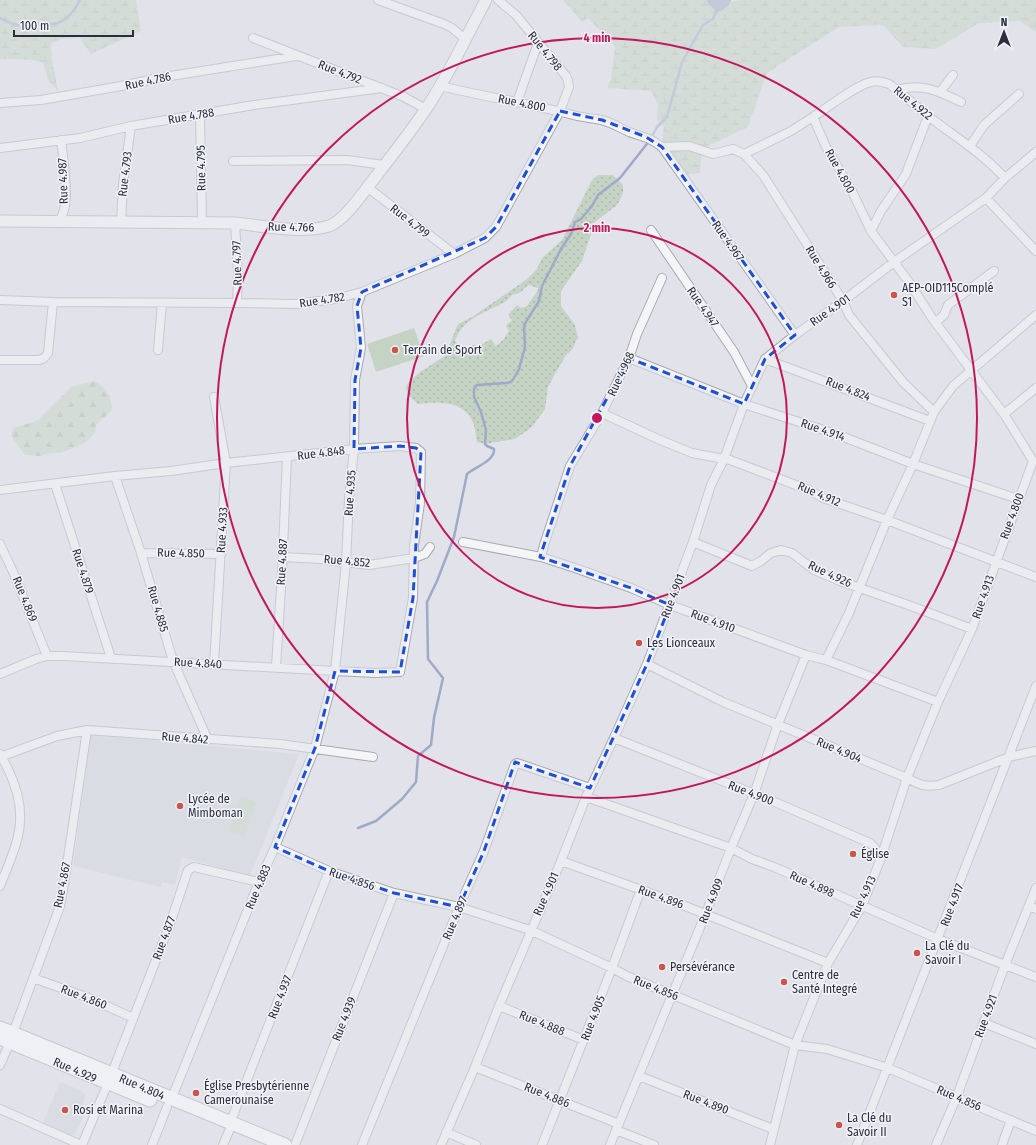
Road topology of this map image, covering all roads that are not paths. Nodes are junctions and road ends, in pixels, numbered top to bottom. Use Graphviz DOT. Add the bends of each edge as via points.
graph roads {
  1 [pos="378,0"];
  2 [pos="486,0"];
  3 [pos="498,0"];
  4 [pos="253,38"];
  5 [pos="465,39"];
  6 [pos="538,43"];
  7 [pos="296,56"];
  8 [pos="953,75"];
  9 [pos="440,86"];
  10 [pos="382,88"];
  11 [pos="898,90"];
  12 [pos="940,92"];
  13 [pos="1019,94"];
  14 [pos="517,102"];
  15 [pos="961,102"];
  16 [pos="0,103"];
  17 [pos="426,109"];
  18 [pos="560,111"];
  19 [pos="200,114"];
  20 [pos="928,116"];
  21 [pos="813,117"];
  22 [pos="131,126"];
  23 [pos="61,140"];
  24 [pos="970,146"];
  25 [pos="662,147"];
  26 [pos="0,148"];
  27 [pos="1036,152"];
  28 [pos="744,154"];
  29 [pos="233,160"];
  30 [pos="384,165"];
  31 [pos="1005,178"];
  32 [pos="367,187"];
  33 [pos="986,198"];
  34 [pos="0,221"];
  35 [pos="59,222"];
  36 [pos="121,222"];
  37 [pos="202,222"];
  38 [pos="235,223"];
  39 [pos="651,230"];
  40 [pos="871,231"];
  41 [pos="1036,251"];
  42 [pos="454,254"];
  43 [pos="894,262"];
  44 [pos="994,271"];
  45 [pos="662,278"];
  46 [pos="362,292"];
  47 [pos="0,300"];
  48 [pos="843,301"];
  49 [pos="52,302"];
  50 [pos="162,303"];
  51 [pos="237,303"];
  52 [pos="1036,315"];
  53 [pos="936,322"];
  54 [pos="795,335"];
  55 [pos="158,350"];
  56 [pos="629,358"];
  57 [pos="765,359"];
  58 [pos="0,360"];
  59 [pos="972,370"];
  60 [pos="752,386"];
  61 [pos="1036,388"];
  62 [pos="214,397"];
  63 [pos="744,404"];
  64 [pos="934,412"];
  65 [pos="602,413"];
  66 [pos="1004,414"];
  67 [pos="930,420"];
  68 [pos="354,448"];
  69 [pos="287,457"];
  70 [pos="724,458"];
  71 [pos="1034,459"];
  72 [pos="226,463"];
  73 [pos="913,464"];
  74 [pos="115,476"];
  75 [pos="55,484"];
  76 [pos="0,490"];
  77 [pos="1018,499"];
  78 [pos="887,520"];
  79 [pos="463,542"];
  80 [pos="693,542"];
  81 [pos="0,544"];
  82 [pos="430,547"];
  83 [pos="141,553"];
  84 [pos="221,554"];
  85 [pos="282,557"];
  86 [pos="541,557"];
  87 [pos="414,558"];
  88 [pos="996,561"];
  89 [pos="346,563"];
  90 [pos="1036,577"];
  91 [pos="860,588"];
  92 [pos="670,605"];
  93 [pos="972,629"];
  94 [pos="806,655"];
  95 [pos="47,656"];
  96 [pos="111,658"];
  97 [pos="826,660"];
  98 [pos="173,662"];
  99 [pos="214,664"];
  100 [pos="647,664"];
  101 [pos="276,667"];
  102 [pos="335,671"];
  103 [pos="400,672"];
  104 [pos="0,674"];
  105 [pos="1036,686"];
  106 [pos="938,702"];
  107 [pos="778,724"];
  108 [pos="87,730"];
  109 [pos="614,738"];
  110 [pos="208,740"];
  111 [pos="315,748"];
  112 [pos="1036,751"];
  113 [pos="0,756"];
  114 [pos="373,757"];
  115 [pos="1009,757"];
  116 [pos="907,778"];
  117 [pos="590,788"];
  118 [pos="754,794"];
  119 [pos="586,797"];
  120 [pos="275,847"];
  121 [pos="731,848"];
  122 [pos="881,858"];
  123 [pos="561,861"];
  124 [pos="329,871"];
  125 [pos="259,882"];
  126 [pos="0,886"];
  127 [pos="1036,888"];
  128 [pos="641,889"];
  129 [pos="394,893"];
  130 [pos="862,906"];
  131 [pos="459,907"];
  132 [pos="1032,907"];
  133 [pos="706,914"];
  134 [pos="530,930"];
  135 [pos="938,940"];
  136 [pos="828,963"];
  137 [pos="1005,965"];
  138 [pos="612,968"];
  139 [pos="1036,977"];
  140 [pos="33,978"];
  141 [pos="673,996"];
  142 [pos="499,1006"];
  143 [pos="133,1018"];
  144 [pos="984,1023"];
  145 [pos="0,1028"];
  146 [pos="7,1038"];
  147 [pos="584,1040"];
  148 [pos="1036,1044"];
  149 [pos="795,1045"];
  150 [pos="0,1065"];
  151 [pos="475,1066"];
  152 [pos="888,1068"];
  153 [pos="639,1076"];
  154 [pos="110,1079"];
  155 [pos="957,1096"];
  156 [pos="560,1100"];
  157 [pos="169,1103"];
  158 [pos="0,1109"];
  159 [pos="1012,1120"];
  160 [pos="230,1127"];
  161 [pos="617,1127"];
  162 [pos="773,1128"];
  163 [pos="1036,1131"];
  164 [pos="446,1132"];
  165 [pos="81,1145"];
  166 [pos="152,1145"];
  167 [pos="223,1145"];
  168 [pos="262,1145"];
  169 [pos="285,1145"];
  170 [pos="295,1145"];
  171 [pos="362,1145"];
  172 [pos="440,1145"];
  173 [pos="476,1145"];
  174 [pos="542,1145"];
  175 [pos="610,1145"];
  176 [pos="654,1145"];
  177 [pos="770,1145"];
  178 [pos="857,1145"];
  179 [pos="936,1145"];
  180 [pos="1002,1145"];
  1 -- 5 [label="street" via="444,24"];
  2 -- 5 [label="street, Rue 4.766"];
  3 -- 6 [label="street, Rue 4.798" via="516,15"];
  4 -- 7 [label="street, Rue 4.792"];
  5 -- 9 [label="street, Rue 4.766"];
  6 -- 14 [label="street"];
  6 -- 18 [label="street, Rue 4.798" via="568,81 569,87"];
  7 -- 10 [label="street, Rue 4.792"];
  7 -- 16 [label="street, Rue 4.786" via="41,100"];
  8 -- 12 [label="street"];
  9 -- 14 [label="street, Rue 4.800"];
  9 -- 17 [label="street, Rue 4.766"];
  10 -- 17 [label="street, Rue 4.792"];
  10 -- 19 [label="street, Rue 4.788"];
  11 -- 12 [label="street" via="924,87"];
  11 -- 20 [label="street, Rue 4.922"];
  11 -- 21 [label="street, Rue 4.922" via="883,81 872,81 861,85"];
  12 -- 15 [label="street"];
  13 -- 24 [label="street" via="984,125"];
  14 -- 18 [label="street, Rue 4.800"];
  17 -- 30 [label="street, Rue 4.766"];
  18 -- 25 [label="street, Rue 4.800" via="602,120 630,133 646,137"];
  18 -- 42 [label="street, Rue 4.782" via="496,227 485,238"];
  19 -- 22 [label="street, Rue 4.788"];
  19 -- 37 [label="street, Rue 4.795"];
  20 -- 24 [label="street, Rue 4.922"];
  20 -- 40 [label="street" via="906,174"];
  21 -- 28 [label="street" via="792,131"];
  21 -- 40 [label="street, Rue 4.800" via="826,147 852,191"];
  22 -- 23 [label="street, Rue 4.788"];
  22 -- 36 [label="street, Rue 4.793"];
  23 -- 26 [label="street, Rue 4.788"];
  23 -- 35 [label="street, Rue 4.987" via="65,209"];
  24 -- 31 [label="street, Rue 4.922"];
  25 -- 28 [label="street" via="689,146 713,154 733,149"];
  25 -- 54 [label="street, Rue 4.967"];
  27 -- 31 [label="street, Rue 4.901"];
  28 -- 48 [label="street, Rue 4.966" via="763,175"];
  29 -- 30 [label="street" via="347,160"];
  30 -- 32 [label="street, Rue 4.766"];
  31 -- 33 [label="street, Rue 4.901"];
  32 -- 38 [label="street, Rue 4.766" via="342,218 330,225 310,229"];
  32 -- 42 [label="street, Rue 4.799"];
  33 -- 41 [label="street"];
  33 -- 43 [label="street, Rue 4.901"];
  34 -- 35 [label="street, Rue 4.766"];
  35 -- 36 [label="street, Rue 4.766"];
  36 -- 37 [label="street, Rue 4.766"];
  37 -- 38 [label="street, Rue 4.766"];
  38 -- 51 [label="street, Rue 4.797"];
  39 -- 60 [label="street, Rue 4.947" via="734,352"];
  40 -- 43 [label="street, Rue 4.800"];
  42 -- 46 [label="street, Rue 4.782"];
  43 -- 48 [label="street, Rue 4.901"];
  43 -- 53 [label="street, Rue 4.800"];
  44 -- 53 [label="street" via="948,304 944,315"];
  45 -- 56 [label="street, Rue 4.968"];
  46 -- 51 [label="street, Rue 4.782" via="296,304"];
  46 -- 68 [label="street, Rue 4.935" via="357,306 361,348 355,380"];
  47 -- 49 [label="street, Rue 4.782"];
  48 -- 54 [label="street, Rue 4.901"];
  48 -- 64 [label="street, Rue 4.966" via="849,315 903,382"];
  49 -- 50 [label="street, Rue 4.782"];
  49 -- 58 [label="street" via="48,353 44,358"];
  50 -- 51 [label="street, Rue 4.782"];
  50 -- 55 [label="street"];
  52 -- 59 [label="street"];
  53 -- 59 [label="street, Rue 4.800"];
  54 -- 57 [label="street, Rue 4.901"];
  56 -- 63 [label="street, Rue 4.914"];
  56 -- 65 [label="street, Rue 4.968"];
  57 -- 60 [label="street, Rue 4.901"];
  57 -- 67 [label="street, Rue 4.824"];
  59 -- 64 [label="street" via="953,386"];
  59 -- 66 [label="street, Rue 4.800"];
  60 -- 63 [label="street, Rue 4.901"];
  61 -- 66 [label="street"];
  62 -- 72 [label="street, Rue 4.933"];
  63 -- 70 [label="street, Rue 4.901"];
  63 -- 73 [label="street, Rue 4.914" via="836,434"];
  64 -- 67 [label="street"];
  65 -- 70 [label="street, Rue 4.912" via="692,453"];
  65 -- 86 [label="street, Rue 4.968" via="570,466"];
  66 -- 71 [label="street, Rue 4.800"];
  67 -- 73 [label="street"];
  68 -- 69 [label="street, Rue 4.848"];
  68 -- 87 [label="street, Rue 4.848" via="400,446 416,448 421,452 420,503"];
  68 -- 89 [label="street, Rue 4.935"];
  69 -- 72 [label="street, Rue 4.848"];
  69 -- 85 [label="street, Rue 4.887"];
  70 -- 78 [label="street, Rue 4.912" via="809,490 830,501"];
  70 -- 80 [label="street, Rue 4.901" via="711,485"];
  71 -- 77 [label="street, Rue 4.800"];
  72 -- 74 [label="street, Rue 4.848"];
  72 -- 84 [label="street, Rue 4.933"];
  73 -- 77 [label="street, Rue 4.914"];
  73 -- 78 [label="street"];
  74 -- 75 [label="street, Rue 4.848"];
  74 -- 83 [label="street, Rue 4.885"];
  75 -- 76 [label="street, Rue 4.848"];
  75 -- 96 [label="street, Rue 4.879"];
  77 -- 88 [label="street, Rue 4.800"];
  78 -- 88 [label="street, Rue 4.912"];
  78 -- 91 [label="street"];
  79 -- 86 [label="street, Rue 4.910"];
  80 -- 91 [label="street, Rue 4.926" via="752,566 771,553 781,550 792,553 814,570"];
  80 -- 92 [label="street, Rue 4.901"];
  81 -- 95 [label="street, Rue 4.869"];
  82 -- 87 [label="street, Rue 4.852" via="425,554"];
  83 -- 84 [label="street, Rue 4.850"];
  83 -- 98 [label="street, Rue 4.885"];
  84 -- 99 [label="street, Rue 4.933"];
  85 -- 89 [label="street, Rue 4.852"];
  85 -- 101 [label="street, Rue 4.887"];
  86 -- 92 [label="street, Rue 4.910" via="631,588"];
  87 -- 89 [label="street, Rue 4.852" via="370,565"];
  87 -- 103 [label="street, Rue 4.848" via="413,598"];
  88 -- 90 [label="street, Rue 4.912"];
  88 -- 93 [label="street, Rue 4.913"];
  89 -- 102 [label="street, Rue 4.935"];
  91 -- 93 [label="street, Rue 4.926"];
  91 -- 97 [label="street"];
  92 -- 94 [label="street, Rue 4.910"];
  92 -- 100 [label="street, Rue 4.901"];
  93 -- 106 [label="street, Rue 4.913"];
  94 -- 97 [label="street, Rue 4.910"];
  94 -- 107 [label="street, Rue 4.909"];
  95 -- 96 [label="street, Rue 4.840"];
  95 -- 104 [label="street, Rue 4.840"];
  96 -- 98 [label="street, Rue 4.840"];
  97 -- 106 [label="street, Rue 4.910"];
  98 -- 99 [label="street, Rue 4.840"];
  98 -- 110 [label="street, Rue 4.885"];
  99 -- 101 [label="street, Rue 4.840"];
  100 -- 107 [label="street, Rue 4.904" via="723,702"];
  100 -- 109 [label="street, Rue 4.901"];
  101 -- 102 [label="street, Rue 4.840"];
  102 -- 103 [label="street, Rue 4.840"];
  102 -- 111 [label="street, Rue 4.883"];
  105 -- 115 [label="street, Rue 4.917"];
  106 -- 116 [label="street, Rue 4.913"];
  107 -- 116 [label="street, Rue 4.904"];
  107 -- 118 [label="street, Rue 4.909"];
  108 -- 110 [label="street, Rue 4.842"];
  108 -- 113 [label="street, Rue 4.842" via="57,736"];
  108 -- 140 [label="street, Rue 4.867" via="60,906"];
  109 -- 117 [label="street, Rue 4.901"];
  109 -- 118 [label="street, Rue 4.900"];
  110 -- 111 [label="street, Rue 4.842"];
  111 -- 114 [label="street, Rue 4.842"];
  111 -- 120 [label="street, Rue 4.883"];
  112 -- 115 [label="street, Rue 4.904"];
  113 -- 126 [label="street" via="17,791 20,824"];
  115 -- 116 [label="street, Rue 4.904" via="939,785 920,786"];
  115 -- 135 [label="street, Rue 4.917"];
  116 -- 122 [label="street, Rue 4.913"];
  117 -- 119 [label="street, Rue 4.901"];
  117 -- 131 [label="street, Rue 4.897" via="515,763 484,850"];
  118 -- 121 [label="street, Rue 4.909"];
  118 -- 122 [label="street, Rue 4.900" via="870,843"];
  119 -- 121 [label="street, Rue 4.898"];
  119 -- 123 [label="street, Rue 4.901"];
  120 -- 124 [label="street, Rue 4.856"];
  120 -- 125 [label="street, Rue 4.883"];
  121 -- 130 [label="street, Rue 4.898"];
  121 -- 133 [label="street, Rue 4.909"];
  122 -- 130 [label="street, Rue 4.913"];
  123 -- 128 [label="street, Rue 4.896"];
  123 -- 134 [label="street, Rue 4.901"];
  124 -- 129 [label="street, Rue 4.856"];
  124 -- 160 [label="street, Rue 4.937"];
  125 -- 143 [label="street, Rue 4.877" via="194,867 188,870"];
  125 -- 157 [label="street, Rue 4.883"];
  127 -- 132 [label="street, Rue 4.921"];
  128 -- 133 [label="street, Rue 4.896"];
  128 -- 138 [label="street, Rue 4.905"];
  129 -- 131 [label="street, Rue 4.856"];
  129 -- 170 [label="street, Rue 4.939"];
  130 -- 135 [label="street, Rue 4.898"];
  130 -- 136 [label="street, Rue 4.913"];
  131 -- 134 [label="street, Rue 4.856"];
  131 -- 171 [label="street, Rue 4.897"];
  132 -- 137 [label="street, Rue 4.921"];
  133 -- 136 [label="street, Rue 4.896"];
  133 -- 141 [label="street, Rue 4.909"];
  134 -- 138 [label="street, Rue 4.856"];
  134 -- 142 [label="street, Rue 4.901"];
  135 -- 137 [label="street, Rue 4.898"];
  135 -- 152 [label="street, Rue 4.917"];
  136 -- 149 [label="street, Rue 4.913"];
  137 -- 139 [label="street, Rue 4.898"];
  137 -- 144 [label="street, Rue 4.921"];
  138 -- 141 [label="street, Rue 4.856"];
  138 -- 147 [label="street, Rue 4.905"];
  140 -- 143 [label="street, Rue 4.860" via="89,998"];
  140 -- 146 [label="street, Rue 4.867"];
  141 -- 149 [label="street, Rue 4.856"];
  141 -- 153 [label="street, Rue 4.909"];
  142 -- 147 [label="street, Rue 4.888"];
  142 -- 151 [label="street, Rue 4.901"];
  143 -- 154 [label="street, Rue 4.877"];
  144 -- 148 [label="street"];
  144 -- 155 [label="street, Rue 4.921"];
  145 -- 146 [label="main road, Rue 4.804"];
  146 -- 150 [label="street, Rue 4.867"];
  146 -- 154 [label="main road, Rue 4.804"];
  147 -- 156 [label="street, Rue 4.905"];
  149 -- 152 [label="street, Rue 4.856" via="827,1048"];
  149 -- 162 [label="street, Rue 4.913"];
  151 -- 156 [label="street, Rue 4.886"];
  151 -- 164 [label="street, Rue 4.901"];
  152 -- 155 [label="street, Rue 4.856"];
  152 -- 178 [label="street, Rue 4.917"];
  153 -- 161 [label="street, Rue 4.909"];
  153 -- 162 [label="street, Rue 4.890"];
  154 -- 157 [label="main road, Rue 4.804"];
  154 -- 165 [label="street, Rue 4.877"];
  155 -- 159 [label="street, Rue 4.856"];
  155 -- 179 [label="street, Rue 4.921"];
  156 -- 161 [label="street, Rue 4.886"];
  156 -- 174 [label="street, Rue 4.905"];
  157 -- 160 [label="main road, Rue 4.804"];
  157 -- 166 [label="street, Rue 4.883"];
  158 -- 165 [label="street"];
  159 -- 163 [label="street, Rue 4.856"];
  159 -- 180 [label="street"];
  160 -- 167 [label="street, Rue 4.937"];
  160 -- 168 [label="main road"];
  160 -- 169 [label="main road, Rue 4.804"];
  161 -- 175 [label="street, Rue 4.909"];
  161 -- 176 [label="street, Rue 4.886"];
  162 -- 177 [label="street, Rue 4.913"];
  164 -- 172 [label="street, Rue 4.901"];
  164 -- 173 [label="street"];
}
